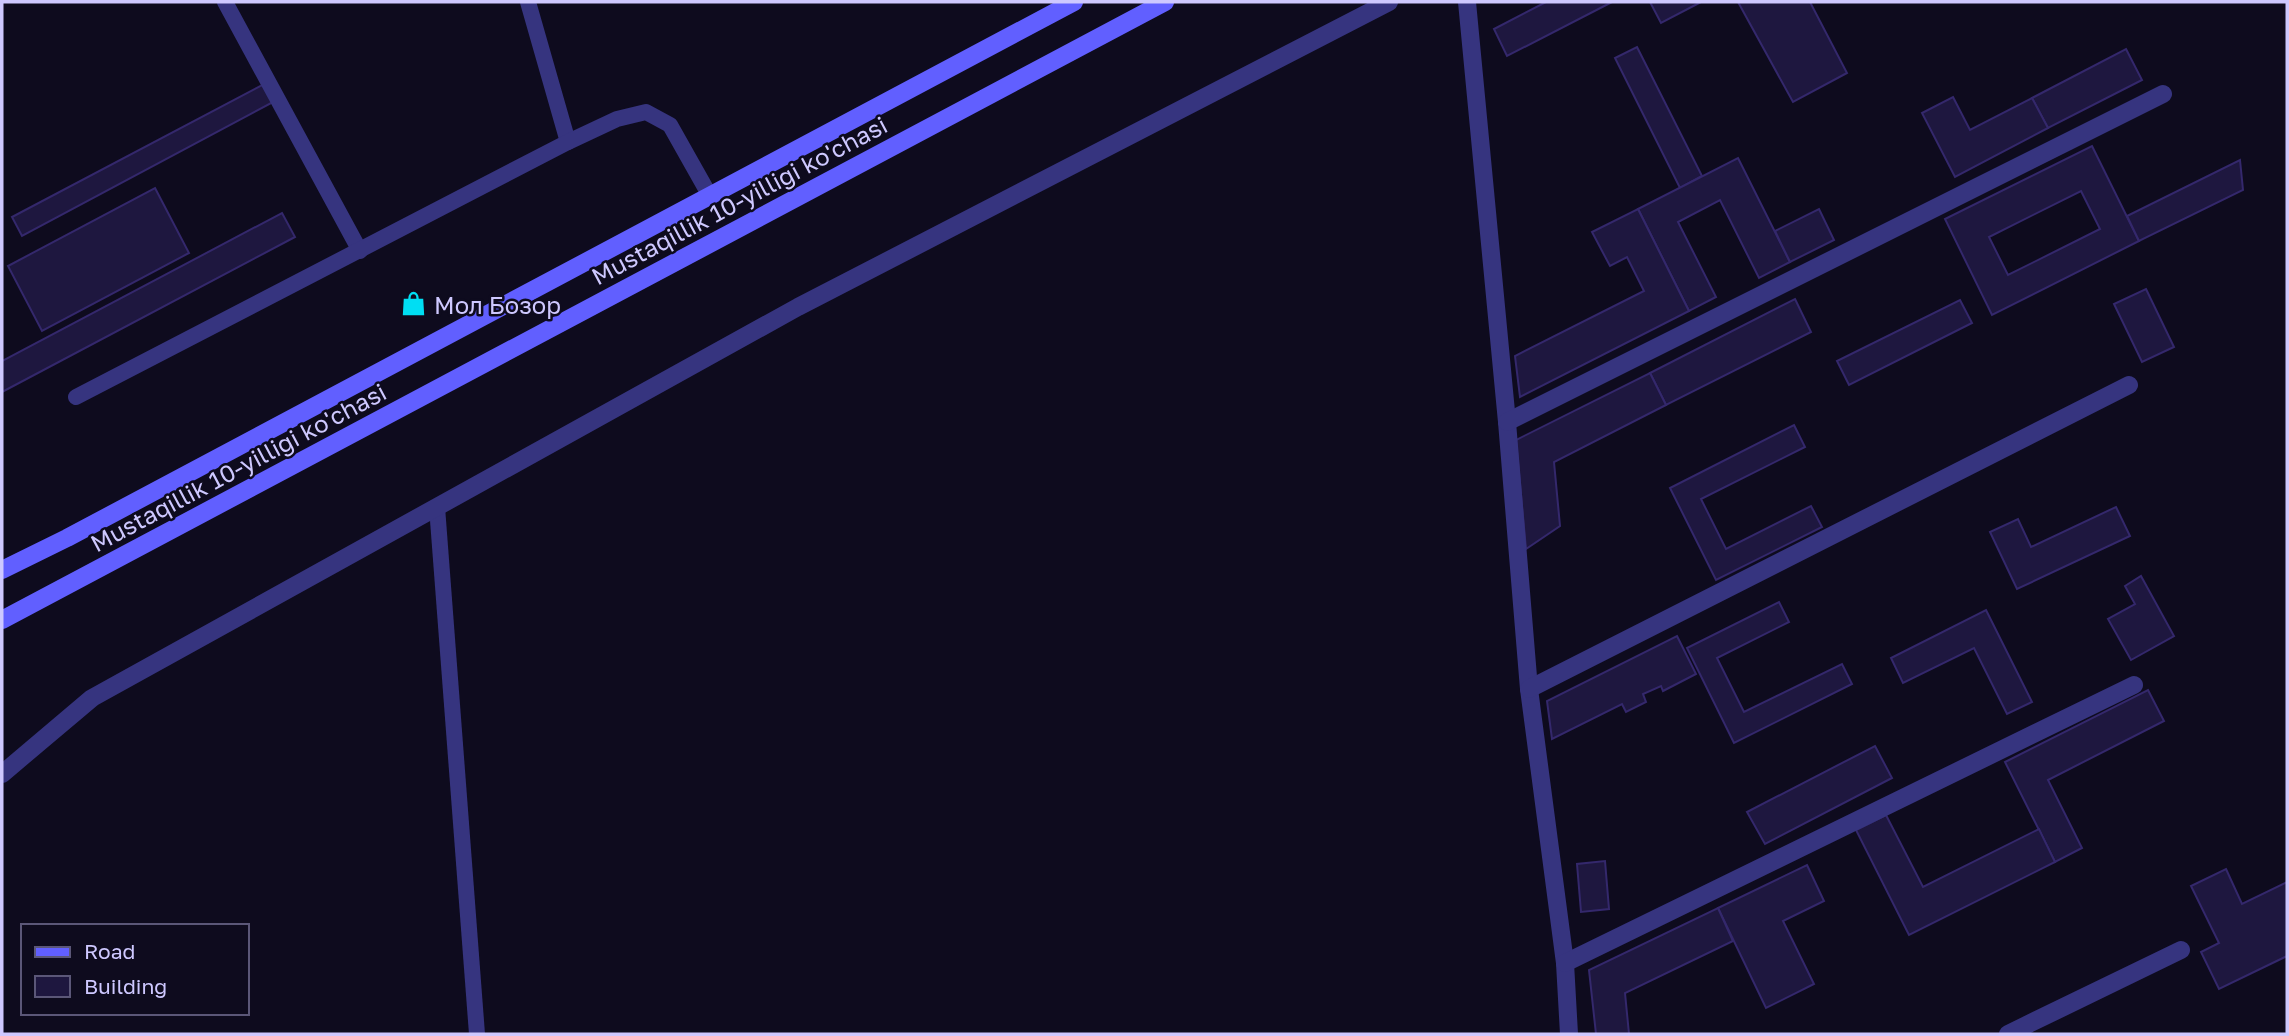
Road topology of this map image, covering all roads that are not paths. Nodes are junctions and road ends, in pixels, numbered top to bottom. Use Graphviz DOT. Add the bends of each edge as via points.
graph roads {
  1 [pos="225,2"];
  2 [pos="528,2"];
  3 [pos="1074,2"];
  4 [pos="1165,2"];
  5 [pos="1389,2"];
  6 [pos="1467,2"];
  7 [pos="2163,94"];
  8 [pos="568,142"];
  9 [pos="710,196"];
  10 [pos="360,251"];
  11 [pos="2129,385"];
  12 [pos="76,397"];
  13 [pos="1507,422"];
  14 [pos="437,507"];
  15 [pos="2,570"];
  16 [pos="2,620"];
  17 [pos="2134,685"];
  18 [pos="1529,689"];
  19 [pos="2,774"];
  20 [pos="2181,950"];
  21 [pos="1565,963"];
  22 [pos="477,1034"];
  23 [pos="1569,1034"];
  24 [pos="2008,1034"];
  1 -- 10 [label="lane"];
  2 -- 8 [label="lane"];
  3 -- 9 [label="main road, Mustaqillik 10-yilligi ko'chasi"];
  4 -- 16 [label="main road, Mustaqillik 10-yilligi ko'chasi"];
  5 -- 14 [label="street" via="798,307"];
  6 -- 13 [label="street"];
  7 -- 13 [label="street"];
  8 -- 9 [label="lane" via="646,111 670,125"];
  8 -- 10 [label="lane"];
  9 -- 15 [label="main road, Mustaqillik 10-yilligi ko'chasi"];
  10 -- 12 [label="lane"];
  11 -- 18 [label="street"];
  13 -- 18 [label="street"];
  14 -- 19 [label="street" via="92,698"];
  14 -- 22 [label="lane"];
  17 -- 21 [label="street"];
  18 -- 21 [label="street"];
  20 -- 24 [label="street"];
  21 -- 23 [label="street"];
}
